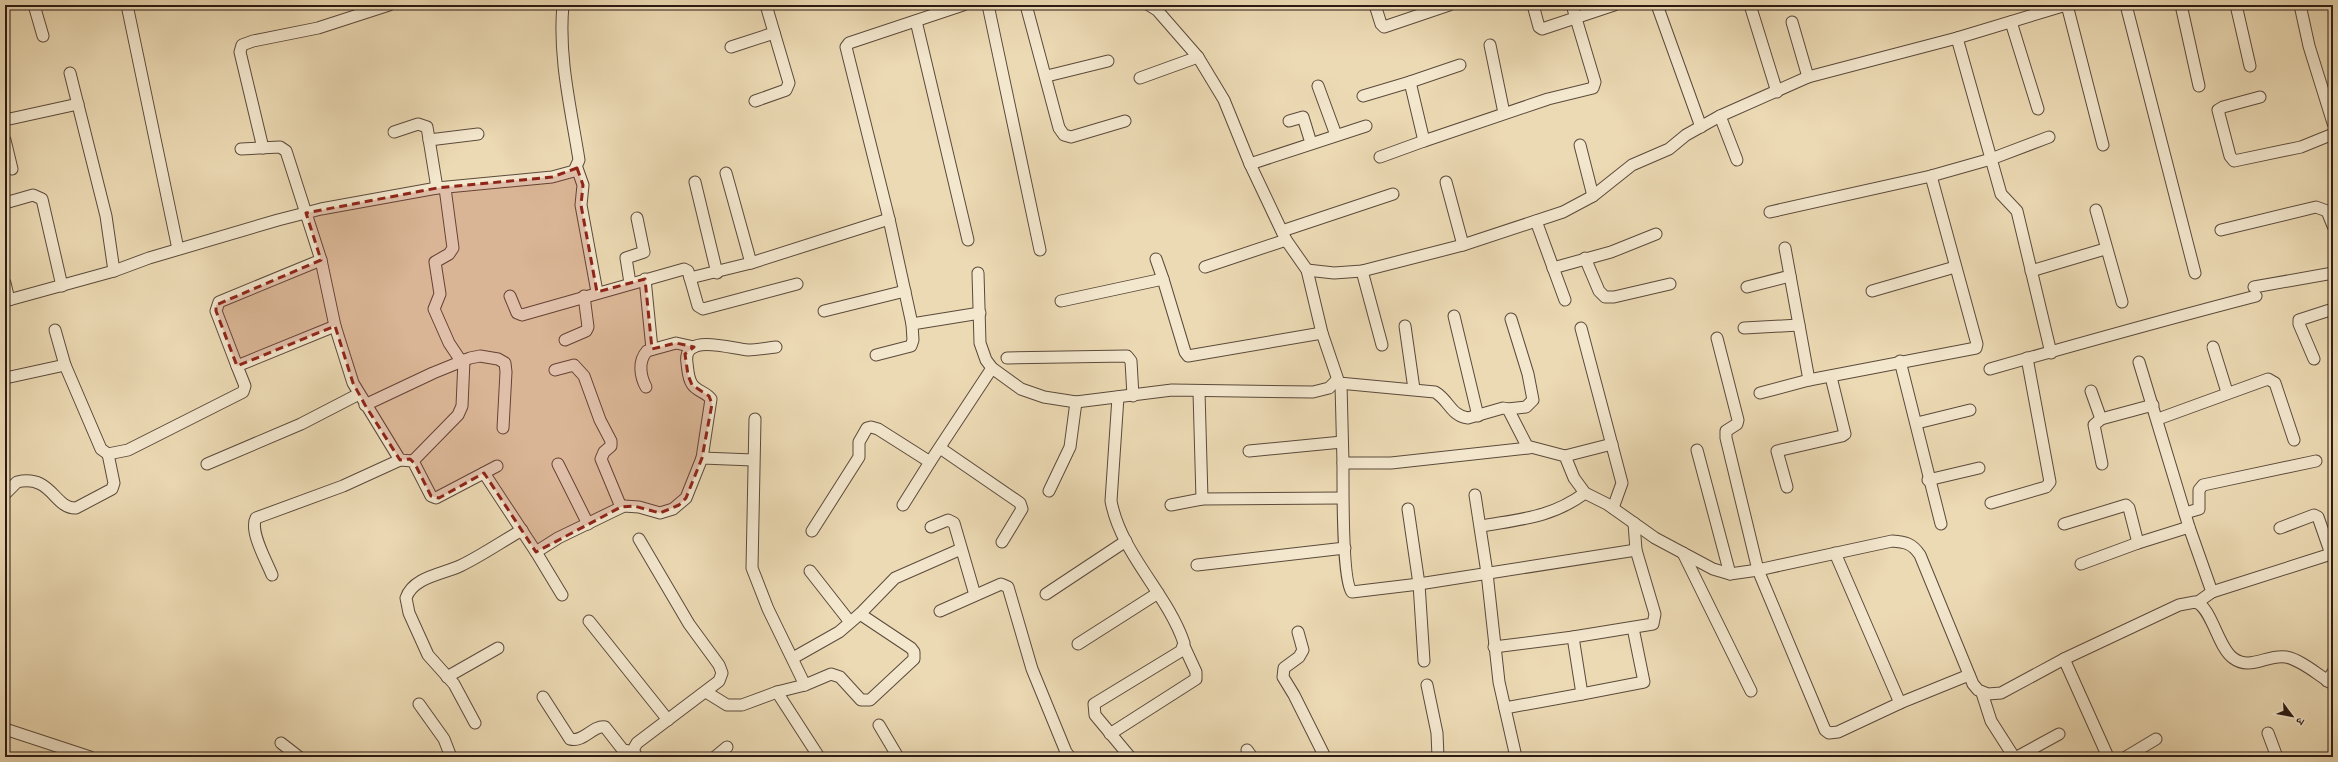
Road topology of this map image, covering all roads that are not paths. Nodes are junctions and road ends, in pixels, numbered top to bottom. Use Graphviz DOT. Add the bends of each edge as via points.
graph roads {
  1 [pos="34,5"];
  2 [pos="127,5"];
  3 [pos="389,5"];
  4 [pos="563,5"];
  5 [pos="766,5"];
  6 [pos="963,5"];
  7 [pos="988,5"];
  8 [pos="1026,5"];
  9 [pos="1149,5"];
  10 [pos="1375,5"];
  11 [pos="1449,5"];
  12 [pos="1533,5"];
  13 [pos="1572,5"];
  14 [pos="1614,5"];
  15 [pos="1657,5"];
  16 [pos="1750,5"];
  17 [pos="2067,5"];
  18 [pos="2126,5"];
  19 [pos="2181,5"];
  20 [pos="2236,5"];
  21 [pos="2300,5"];
  22 [pos="371,8"];
  23 [pos="1576,17"];
  24 [pos="916,21"];
  25 [pos="1792,22"];
  26 [pos="2011,22"];
  27 [pos="774,33"];
  28 [pos="43,36"];
  29 [pos="1957,38"];
  30 [pos="1490,45"];
  31 [pos="731,47"];
  32 [pos="1198,57"];
  33 [pos="1108,61"];
  34 [pos="1460,65"];
  35 [pos="2250,66"];
  36 [pos="70,73"];
  37 [pos="1046,76"];
  38 [pos="1808,77"];
  39 [pos="1140,78"];
  40 [pos="1410,82"];
  41 [pos="1318,86"];
  42 [pos="2199,86"];
  43 [pos="1777,92"];
  44 [pos="1363,96"];
  45 [pos="2260,97"];
  46 [pos="755,101"];
  47 [pos="78,104"];
  48 [pos="2038,109"];
  49 [pos="1504,113"];
  50 [pos="1720,116"];
  51 [pos="5,120"];
  52 [pos="1125,121"];
  53 [pos="1289,121"];
  54 [pos="2333,123"];
  55 [pos="1366,126"];
  56 [pos="1700,127"];
  57 [pos="394,132"];
  58 [pos="478,134"];
  59 [pos="2333,134"];
  60 [pos="1336,135"];
  61 [pos="2049,137"];
  62 [pos="5,140"];
  63 [pos="429,140"];
  64 [pos="1424,141"];
  65 [pos="1311,143"];
  66 [pos="1580,145"];
  67 [pos="2103,145"];
  68 [pos="262,148"];
  69 [pos="241,149"];
  70 [pos="1380,157"];
  71 [pos="1991,159"];
  72 [pos="1737,160"];
  73 [pos="1250,164"];
  74 [pos="577,168"];
  75 [pos="12,169"];
  76 [pos="726,173"];
  77 [pos="1931,176"];
  78 [pos="696,182"];
  79 [pos="1446,182"];
  80 [pos="441,188"];
  81 [pos="1393,194"];
  82 [pos="1593,196"];
  83 [pos="5,202"];
  84 [pos="2096,210"];
  85 [pos="1770,212"];
  86 [pos="306,213"];
  87 [pos="637,218"];
  88 [pos="889,219"];
  89 [pos="1536,221"];
  90 [pos="2333,226"];
  91 [pos="2221,230"];
  92 [pos="1656,234"];
  93 [pos="1284,236"];
  94 [pos="968,240"];
  95 [pos="1463,245"];
  96 [pos="1785,248"];
  97 [pos="2106,249"];
  98 [pos="178,250"];
  99 [pos="1040,250"];
  100 [pos="1585,258"];
  101 [pos="1156,259"];
  102 [pos="321,260"];
  103 [pos="751,263"];
  104 [pos="1205,267"];
  105 [pos="1955,267"];
  106 [pos="1553,268"];
  107 [pos="1307,270"];
  108 [pos="1362,271"];
  109 [pos="2031,271"];
  110 [pos="114,272"];
  111 [pos="717,272"];
  112 [pos="978,273"];
  113 [pos="2195,273"];
  114 [pos="2333,274"];
  115 [pos="1790,276"];
  116 [pos="690,278"];
  117 [pos="645,279"];
  118 [pos="1163,279"];
  119 [pos="630,283"];
  120 [pos="5,284"];
  121 [pos="797,284"];
  122 [pos="1670,284"];
  123 [pos="62,286"];
  124 [pos="1747,287"];
  125 [pos="905,291"];
  126 [pos="1872,291"];
  127 [pos="597,292"];
  128 [pos="510,296"];
  129 [pos="584,296"];
  130 [pos="1565,300"];
  131 [pos="7,301"];
  132 [pos="1060,301"];
  133 [pos="2122,302"];
  134 [pos="2333,309"];
  135 [pos="824,310"];
  136 [pos="980,313"];
  137 [pos="1454,316"];
  138 [pos="1511,319"];
  139 [pos="912,324"];
  140 [pos="1799,325"];
  141 [pos="335,326"];
  142 [pos="1405,326"];
  143 [pos="1582,328"];
  144 [pos="1744,328"];
  145 [pos="55,330"];
  146 [pos="1322,333"];
  147 [pos="1717,338"];
  148 [pos="565,340"];
  149 [pos="1382,345"];
  150 [pos="694,347"];
  151 [pos="776,347"];
  152 [pos="2213,347"];
  153 [pos="652,350"];
  154 [pos="2051,353"];
  155 [pos="876,355"];
  156 [pos="1007,358"];
  157 [pos="2027,358"];
  158 [pos="2314,359"];
  159 [pos="462,361"];
  160 [pos="1900,361"];
  161 [pos="2139,362"];
  162 [pos="65,365"];
  163 [pos="237,366"];
  164 [pos="992,368"];
  165 [pos="1990,368"];
  166 [pos="555,370"];
  167 [pos="10,377"];
  168 [pos="1831,377"];
  169 [pos="1809,380"];
  170 [pos="1339,382"];
  171 [pos="646,387"];
  172 [pos="1414,389"];
  173 [pos="2091,391"];
  174 [pos="1199,392"];
  175 [pos="2227,392"];
  176 [pos="359,394"];
  177 [pos="1760,394"];
  178 [pos="1133,396"];
  179 [pos="1118,398"];
  180 [pos="1076,402"];
  181 [pos="365,405"];
  182 [pos="2153,405"];
  183 [pos="1508,409"];
  184 [pos="1970,410"];
  185 [pos="1478,416"];
  186 [pos="755,419"];
  187 [pos="2101,419"];
  188 [pos="2158,419"];
  189 [pos="1917,423"];
  190 [pos="503,428"];
  191 [pos="2294,440"];
  192 [pos="1342,442"];
  193 [pos="1612,444"];
  194 [pos="940,448"];
  195 [pos="1529,448"];
  196 [pos="1697,450"];
  197 [pos="1249,451"];
  198 [pos="108,454"];
  199 [pos="1565,456"];
  200 [pos="702,458"];
  201 [pos="400,460"];
  202 [pos="753,460"];
  203 [pos="413,461"];
  204 [pos="2316,461"];
  205 [pos="930,462"];
  206 [pos="206,464"];
  207 [pos="558,464"];
  208 [pos="1344,464"];
  209 [pos="2102,464"];
  210 [pos="497,466"];
  211 [pos="1979,468"];
  212 [pos="484,473"];
  213 [pos="1928,480"];
  214 [pos="1788,487"];
  215 [pos="1049,491"];
  216 [pos="1585,493"];
  217 [pos="5,494"];
  218 [pos="1475,495"];
  219 [pos="1342,498"];
  220 [pos="1202,499"];
  221 [pos="1991,503"];
  222 [pos="903,505"];
  223 [pos="1171,505"];
  224 [pos="621,507"];
  225 [pos="1613,508"];
  226 [pos="1408,509"];
  227 [pos="2185,513"];
  228 [pos="1634,523"];
  229 [pos="588,524"];
  230 [pos="1941,524"];
  231 [pos="2064,524"];
  232 [pos="1481,526"];
  233 [pos="931,527"];
  234 [pos="2189,527"];
  235 [pos="2280,528"];
  236 [pos="522,530"];
  237 [pos="812,531"];
  238 [pos="639,539"];
  239 [pos="1126,541"];
  240 [pos="1002,542"];
  241 [pos="2138,543"];
  242 [pos="1345,548"];
  243 [pos="961,549"];
  244 [pos="1636,550"];
  245 [pos="536,552"];
  246 [pos="1683,553"];
  247 [pos="1835,553"];
  248 [pos="2081,564"];
  249 [pos="1197,565"];
  250 [pos="1758,570"];
  251 [pos="810,571"];
  252 [pos="1487,573"];
  253 [pos="1730,574"];
  254 [pos="272,575"];
  255 [pos="1419,584"];
  256 [pos="2212,592"];
  257 [pos="1158,593"];
  258 [pos="1046,594"];
  259 [pos="562,595"];
  260 [pos="975,595"];
  261 [pos="2198,602"];
  262 [pos="940,611"];
  263 [pos="860,614"];
  264 [pos="589,621"];
  265 [pos="850,622"];
  266 [pos="1633,628"];
  267 [pos="1298,632"];
  268 [pos="1573,637"];
  269 [pos="1078,644"];
  270 [pos="1184,646"];
  271 [pos="1494,647"];
  272 [pos="498,648"];
  273 [pos="794,658"];
  274 [pos="2064,659"];
  275 [pos="1424,660"];
  276 [pos="1969,675"];
  277 [pos="447,677"];
  278 [pos="2331,679"];
  279 [pos="805,685"];
  280 [pos="1427,685"];
  281 [pos="1751,691"];
  282 [pos="706,692"];
  283 [pos="777,692"];
  284 [pos="1982,692"];
  285 [pos="1582,694"];
  286 [pos="543,698"];
  287 [pos="1900,703"];
  288 [pos="419,704"];
  289 [pos="1505,708"];
  290 [pos="668,720"];
  291 [pos="475,723"];
  292 [pos="879,725"];
  293 [pos="5,729"];
  294 [pos="2268,733"];
  295 [pos="1110,734"];
  296 [pos="2058,734"];
  297 [pos="2156,739"];
  298 [pos="281,743"];
  299 [pos="727,747"];
  300 [pos="636,755"];
  301 [pos="1065,755"];
  302 [pos="90,757"];
  303 [pos="299,757"];
  304 [pos="451,757"];
  305 [pos="715,757"];
  306 [pos="819,757"];
  307 [pos="898,757"];
  308 [pos="1130,757"];
  309 [pos="1325,757"];
  310 [pos="1438,757"];
  311 [pos="1516,757"];
  312 [pos="2015,757"];
  313 [pos="2108,757"];
  314 [pos="2126,757"];
  315 [pos="2277,757"];
  1 -- 28 [label="street"];
  2 -- 98 [label="street"];
  3 -- 22 [label="street"];
  4 -- 74 [label="street" via="562,31 567,87 579,160"];
  5 -- 27 [label="street"];
  6 -- 24 [label="street"];
  7 -- 99 [label="street"];
  8 -- 37 [label="street"];
  9 -- 32 [label="street" via="1157,10"];
  10 -- 11 [label="street" via="1381,24 1385,26"];
  12 -- 23 [label="street" via="1539,27 1542,29"];
  13 -- 23 [label="street"];
  14 -- 23 [label="street"];
  15 -- 56 [label="street"];
  16 -- 43 [label="street"];
  17 -- 26 [label="street"];
  17 -- 67 [label="street"];
  18 -- 113 [label="street"];
  19 -- 42 [label="street"];
  20 -- 35 [label="street"];
  21 -- 54 [label="street"];
  22 -- 68 [label="street" via="318,28 242,45 240,52"];
  23 -- 49 [label="street" via="1595,87"];
  24 -- 88 [label="street" via="846,47"];
  24 -- 94 [label="street"];
  25 -- 38 [label="street"];
  26 -- 29 [label="street"];
  26 -- 48 [label="street"];
  27 -- 31 [label="street"];
  27 -- 46 [label="street" via="788,86 786,90"];
  29 -- 38 [label="street"];
  29 -- 71 [label="street"];
  30 -- 49 [label="street"];
  32 -- 39 [label="street"];
  32 -- 73 [label="street" via="1224,100"];
  33 -- 37 [label="street"];
  34 -- 40 [label="street"];
  36 -- 47 [label="street"];
  37 -- 52 [label="street" via="1059,128 1064,135 1071,137"];
  38 -- 43 [label="street"];
  40 -- 44 [label="street"];
  40 -- 64 [label="street"];
  41 -- 60 [label="street"];
  43 -- 50 [label="street"];
  45 -- 59 [label="street" via="2223,106 2218,110 2230,156 2234,161 2301,147"];
  47 -- 51 [label="street"];
  47 -- 110 [label="street" via="106,216"];
  49 -- 64 [label="street"];
  50 -- 56 [label="street"];
  50 -- 72 [label="street"];
  53 -- 65 [label="street" via="1303,117"];
  55 -- 60 [label="street"];
  56 -- 82 [label="street" via="1669,149 1632,165"];
  57 -- 63 [label="street" via="421,124 426,127"];
  58 -- 63 [label="street"];
  60 -- 65 [label="street"];
  61 -- 71 [label="street"];
  62 -- 75 [label="street"];
  63 -- 80 [label="street"];
  64 -- 70 [label="street"];
  65 -- 73 [label="street"];
  66 -- 82 [label="street"];
  68 -- 69 [label="street"];
  68 -- 86 [label="street" via="284,149"];
  71 -- 77 [label="street"];
  71 -- 109 [label="street" via="2001,194 2017,211"];
  73 -- 93 [label="street"];
  74 -- 80 [label="street" via="567,174 552,177"];
  74 -- 127 [label="street" via="582,185 581,205"];
  76 -- 103 [label="street"];
  77 -- 85 [label="street"];
  77 -- 105 [label="street"];
  78 -- 111 [label="street"];
  79 -- 95 [label="street"];
  80 -- 86 [label="street"];
  80 -- 159 [label="street" via="453,248 450,254 435,262 440,294 434,310 449,343"];
  81 -- 93 [label="street"];
  82 -- 89 [label="street" via="1563,212"];
  83 -- 123 [label="street" via="34,195 42,199"];
  84 -- 97 [label="street"];
  86 -- 98 [label="street"];
  86 -- 102 [label="street"];
  87 -- 119 [label="street" via="644,252 626,258"];
  88 -- 103 [label="street"];
  88 -- 125 [label="street"];
  89 -- 95 [label="street"];
  89 -- 106 [label="street"];
  90 -- 91 [label="street" via="2327,211 2316,207"];
  92 -- 100 [label="street" via="1610,252"];
  93 -- 104 [label="street"];
  93 -- 107 [label="street"];
  95 -- 108 [label="street"];
  96 -- 115 [label="street"];
  97 -- 109 [label="street"];
  97 -- 133 [label="street"];
  98 -- 110 [label="street"];
  100 -- 106 [label="street"];
  100 -- 122 [label="street" via="1598,291 1605,297"];
  101 -- 118 [label="street"];
  102 -- 141 [label="street"];
  102 -- 163 [label="street" via="216,304 216,311"];
  103 -- 111 [label="street"];
  105 -- 126 [label="street"];
  105 -- 160 [label="street" via="1976,348"];
  106 -- 130 [label="street"];
  107 -- 108 [label="street"];
  107 -- 146 [label="street"];
  108 -- 149 [label="street"];
  109 -- 154 [label="street"];
  110 -- 123 [label="street"];
  111 -- 116 [label="street"];
  112 -- 136 [label="street"];
  114 -- 154 [label="street" via="2255,292"];
  115 -- 124 [label="street"];
  115 -- 140 [label="street"];
  116 -- 117 [label="street" via="688,271 684,269"];
  116 -- 121 [label="street" via="701,309"];
  117 -- 119 [label="street"];
  117 -- 153 [label="street"];
  118 -- 132 [label="street"];
  118 -- 146 [label="street" via="1184,352 1189,356"];
  119 -- 127 [label="street"];
  120 -- 131 [label="street"];
  123 -- 131 [label="street"];
  125 -- 135 [label="street"];
  125 -- 139 [label="street"];
  127 -- 129 [label="street"];
  128 -- 129 [label="street" via="517,312 522,315"];
  129 -- 148 [label="street" via="588,327 586,331"];
  134 -- 158 [label="street" via="2299,320"];
  136 -- 139 [label="street"];
  136 -- 164 [label="street" via="982,353"];
  137 -- 185 [label="street"];
  138 -- 183 [label="street" via="1533,400 1526,407"];
  139 -- 155 [label="street" via="911,346"];
  140 -- 144 [label="street"];
  140 -- 169 [label="street"];
  141 -- 163 [label="street"];
  141 -- 176 [label="street"];
  142 -- 172 [label="street"];
  143 -- 193 [label="street"];
  145 -- 162 [label="street"];
  146 -- 170 [label="street"];
  147 -- 250 [label="street" via="1738,420 1737,424 1726,431 1726,438"];
  150 -- 151 [label="street" via="718,344 751,350"];
  150 -- 153 [label="street" via="676,343"];
  150 -- 200 [label="street" via="686,354 688,375 692,385 709,396 712,404"];
  152 -- 175 [label="street"];
  153 -- 171 [label="street" via="645,354 641,363"];
  154 -- 157 [label="street"];
  156 -- 178 [label="street" via="1127,356 1131,361"];
  157 -- 165 [label="street"];
  157 -- 221 [label="street" via="2049,484"];
  159 -- 181 [label="street"];
  159 -- 190 [label="street" via="480,356 505,363"];
  159 -- 203 [label="street" via="462,406 458,415"];
  160 -- 168 [label="street"];
  160 -- 189 [label="street"];
  161 -- 182 [label="street"];
  162 -- 167 [label="street"];
  162 -- 198 [label="street" via="100,449"];
  163 -- 198 [label="street" via="245,386 243,392 128,450"];
  164 -- 180 [label="street" via="1021,389 1044,397"];
  164 -- 194 [label="street"];
  166 -- 224 [label="street" via="574,365 584,376 600,420 611,441 611,446 602,454 601,459"];
  168 -- 169 [label="street"];
  168 -- 214 [label="street" via="1845,434 1777,451"];
  169 -- 177 [label="street"];
  170 -- 172 [label="street"];
  170 -- 174 [label="street" via="1313,392"];
  170 -- 192 [label="street"];
  172 -- 185 [label="street" via="1435,392 1447,402 1455,414 1462,417"];
  173 -- 187 [label="street"];
  174 -- 178 [label="street" via="1172,390"];
  174 -- 220 [label="street"];
  175 -- 188 [label="street"];
  175 -- 191 [label="street" via="2272,380"];
  176 -- 181 [label="street"];
  176 -- 206 [label="street" via="301,424"];
  178 -- 179 [label="street"];
  179 -- 180 [label="street"];
  179 -- 239 [label="street" via="1111,501 1116,521"];
  180 -- 215 [label="street" via="1070,447"];
  181 -- 201 [label="street"];
  182 -- 187 [label="street"];
  182 -- 188 [label="street"];
  183 -- 185 [label="street" via="1503,408"];
  183 -- 195 [label="street"];
  184 -- 189 [label="street"];
  186 -- 202 [label="street"];
  187 -- 209 [label="street" via="2094,425"];
  188 -- 227 [label="street"];
  189 -- 213 [label="street"];
  192 -- 197 [label="street"];
  192 -- 208 [label="street"];
  193 -- 199 [label="street"];
  193 -- 225 [label="street" via="1622,483"];
  194 -- 205 [label="street"];
  194 -- 240 [label="street" via="1020,503 1022,509"];
  195 -- 199 [label="street"];
  195 -- 208 [label="street" via="1391,463"];
  196 -- 253 [label="street"];
  198 -- 217 [label="street" via="114,483 112,489 76,508 67,506 45,486 34,480 17,482"];
  199 -- 216 [label="street" via="1574,478"];
  200 -- 202 [label="street"];
  200 -- 224 [label="street" via="686,498 679,505 660,513 634,506"];
  201 -- 203 [label="street"];
  201 -- 254 [label="street" via="344,486 256,518 255,533"];
  202 -- 273 [label="street" via="752,568 783,642"];
  203 -- 212 [label="street" via="431,496 436,498"];
  204 -- 227 [label="street" via="2203,485 2199,490 2198,509"];
  205 -- 222 [label="street"];
  205 -- 237 [label="street" via="878,429 867,428 859,442 859,457"];
  207 -- 229 [label="street"];
  208 -- 219 [label="street"];
  210 -- 212 [label="street"];
  211 -- 213 [label="street"];
  212 -- 236 [label="street"];
  213 -- 230 [label="street"];
  216 -- 225 [label="street"];
  216 -- 232 [label="street" via="1567,506 1547,514"];
  218 -- 232 [label="street"];
  219 -- 220 [label="street"];
  219 -- 242 [label="street"];
  220 -- 223 [label="street"];
  224 -- 229 [label="street"];
  225 -- 228 [label="street"];
  226 -- 255 [label="street"];
  227 -- 234 [label="street"];
  228 -- 244 [label="street"];
  228 -- 246 [label="street"];
  229 -- 245 [label="street"];
  231 -- 241 [label="street" via="2126,506 2129,508"];
  232 -- 252 [label="street"];
  233 -- 243 [label="street" via="948,520 952,521"];
  234 -- 241 [label="street"];
  234 -- 256 [label="street"];
  235 -- 256 [label="street" via="2314,515 2318,517 2331,554"];
  236 -- 245 [label="street"];
  236 -- 277 [label="street" via="460,566 428,578 416,585 407,595 409,613 428,654"];
  238 -- 282 [label="street" via="689,624 721,669 719,681"];
  239 -- 257 [label="street"];
  239 -- 258 [label="street"];
  241 -- 248 [label="street"];
  242 -- 249 [label="street"];
  242 -- 255 [label="street" via="1348,587 1352,592"];
  243 -- 260 [label="street"];
  243 -- 263 [label="street" via="895,578"];
  244 -- 252 [label="street"];
  244 -- 266 [label="street" via="1655,618 1651,625"];
  245 -- 259 [label="street"];
  246 -- 253 [label="street" via="1713,569"];
  246 -- 281 [label="street"];
  247 -- 250 [label="street"];
  247 -- 276 [label="street" via="1892,541 1904,541 1915,547"];
  247 -- 287 [label="street"];
  250 -- 253 [label="street"];
  250 -- 287 [label="street" via="1825,730 1838,732"];
  251 -- 265 [label="street"];
  252 -- 255 [label="street"];
  252 -- 271 [label="street"];
  255 -- 275 [label="street"];
  256 -- 261 [label="street"];
  257 -- 269 [label="street"];
  257 -- 270 [label="street" via="1183,638"];
  260 -- 262 [label="street"];
  260 -- 301 [label="street" via="1001,584 1008,587 1032,669"];
  261 -- 274 [label="street" via="2179,605"];
  261 -- 278 [label="street" via="2213,622 2220,641 2232,658 2250,664 2271,657 2285,657"];
  263 -- 265 [label="street"];
  263 -- 279 [label="street" via="911,648 914,659 868,701 858,698 834,674"];
  264 -- 290 [label="street"];
  265 -- 273 [label="street"];
  266 -- 268 [label="street"];
  266 -- 285 [label="street" via="1644,682"];
  267 -- 309 [label="street" via="1302,653 1286,665 1282,673"];
  268 -- 271 [label="street"];
  268 -- 285 [label="street"];
  270 -- 295 [label="street" via="1196,672 1196,679"];
  270 -- 295 [label="street" via="1181,651 1094,704 1095,715"];
  271 -- 289 [label="street"];
  272 -- 277 [label="street"];
  273 -- 279 [label="street"];
  274 -- 284 [label="street" via="2001,693 1991,695"];
  274 -- 313 [label="street"];
  276 -- 284 [label="street" via="1973,684"];
  276 -- 287 [label="street"];
  277 -- 291 [label="street" via="459,691"];
  279 -- 283 [label="street"];
  280 -- 310 [label="street" via="1437,732"];
  282 -- 283 [label="street" via="719,702 734,706"];
  282 -- 290 [label="street"];
  283 -- 306 [label="street"];
  284 -- 312 [label="street" via="1991,721"];
  285 -- 289 [label="street"];
  286 -- 300 [label="street" via="570,739 578,739 605,726 623,750"];
  288 -- 304 [label="street" via="444,739"];
  289 -- 311 [label="street"];
  290 -- 300 [label="street" via="637,743"];
  292 -- 307 [label="street"];
  293 -- 302 [label="street"];
  294 -- 315 [label="street"];
  295 -- 308 [label="street"];
  296 -- 312 [label="street"];
  297 -- 314 [label="street"];
  298 -- 303 [label="street"];
  299 -- 305 [label="street"];
}
